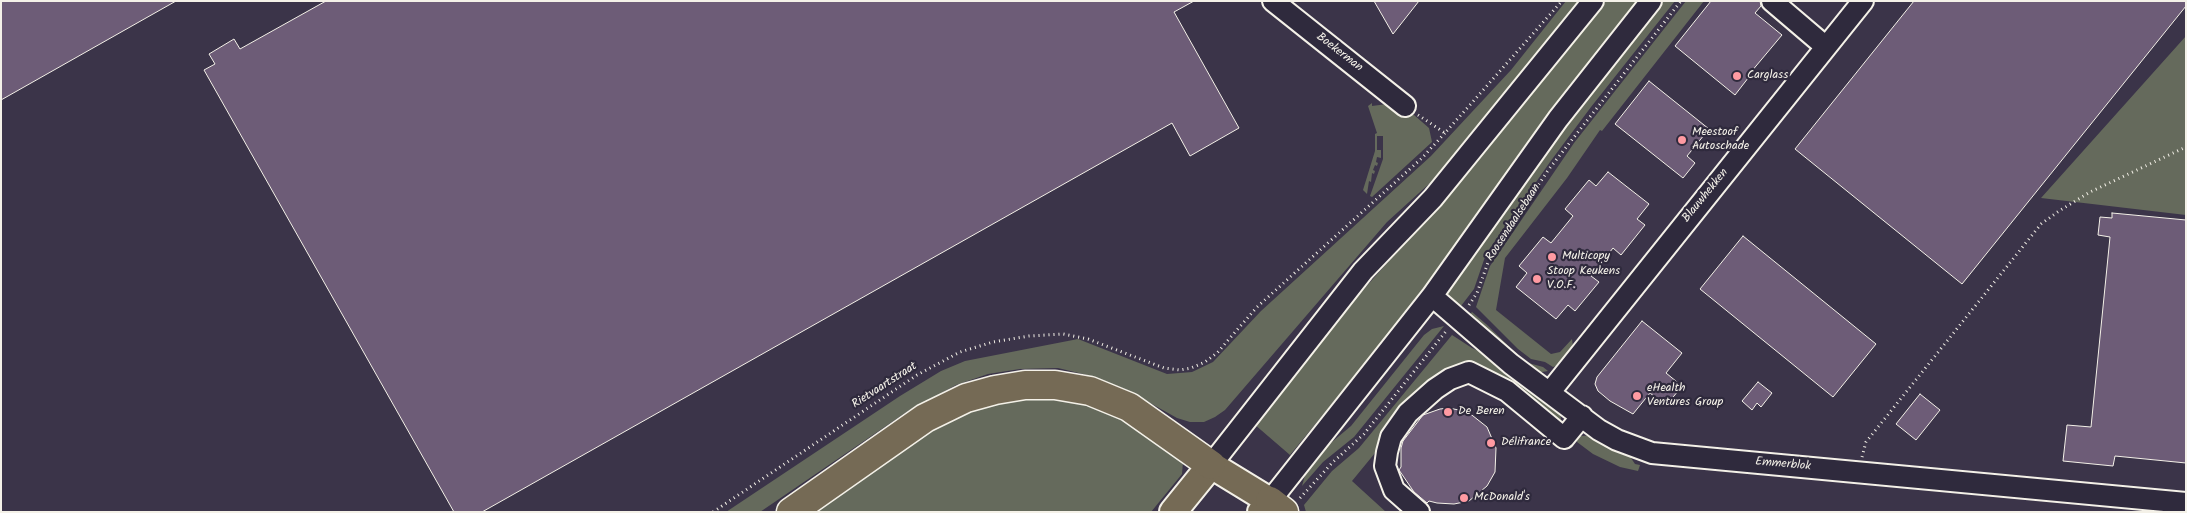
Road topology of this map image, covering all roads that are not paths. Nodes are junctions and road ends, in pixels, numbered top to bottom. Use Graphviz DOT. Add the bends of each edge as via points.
graph roads {
  1 [pos="1273,1"];
  2 [pos="1594,1"];
  3 [pos="1651,1"];
  4 [pos="1772,1"];
  5 [pos="1863,1"];
  6 [pos="1826,46"];
  7 [pos="1405,106"];
  8 [pos="1432,296"];
  9 [pos="1550,392"];
  10 [pos="1582,416"];
  11 [pos="1211,465"];
  12 [pos="2186,503"];
  13 [pos="1278,507"];
  14 [pos="791,512"];
  15 [pos="1173,512"];
  16 [pos="1419,512"];
  1 -- 7 [label="street, Boekerman"];
  2 -- 11 [label="street" via="1433,198 1363,271"];
  3 -- 8 [label="street, Roosendaalsebaan" via="1558,119"];
  4 -- 6 [label="street"];
  5 -- 6 [label="street, Blauwhekken"];
  6 -- 9 [label="street, Blauwhekken"];
  8 -- 9 [label="street, Emmerblok" via="1511,364"];
  8 -- 13 [label="street, Roosendaalsebaan" via="1298,464"];
  9 -- 10 [label="street, Emmerblok"];
  10 -- 12 [label="street, Emmerblok" via="1616,440 1652,453"];
  10 -- 16 [label="street" via="1564,438 1507,391 1469,372 1450,379 1408,413 1391,438 1387,452 1385,466 1394,490"];
  11 -- 13 [label="main road"];
  11 -- 14 [label="highway" via="1129,407 1090,391 1055,385 1025,385 966,398 925,418"];
  11 -- 15 [label="main road"];
}
